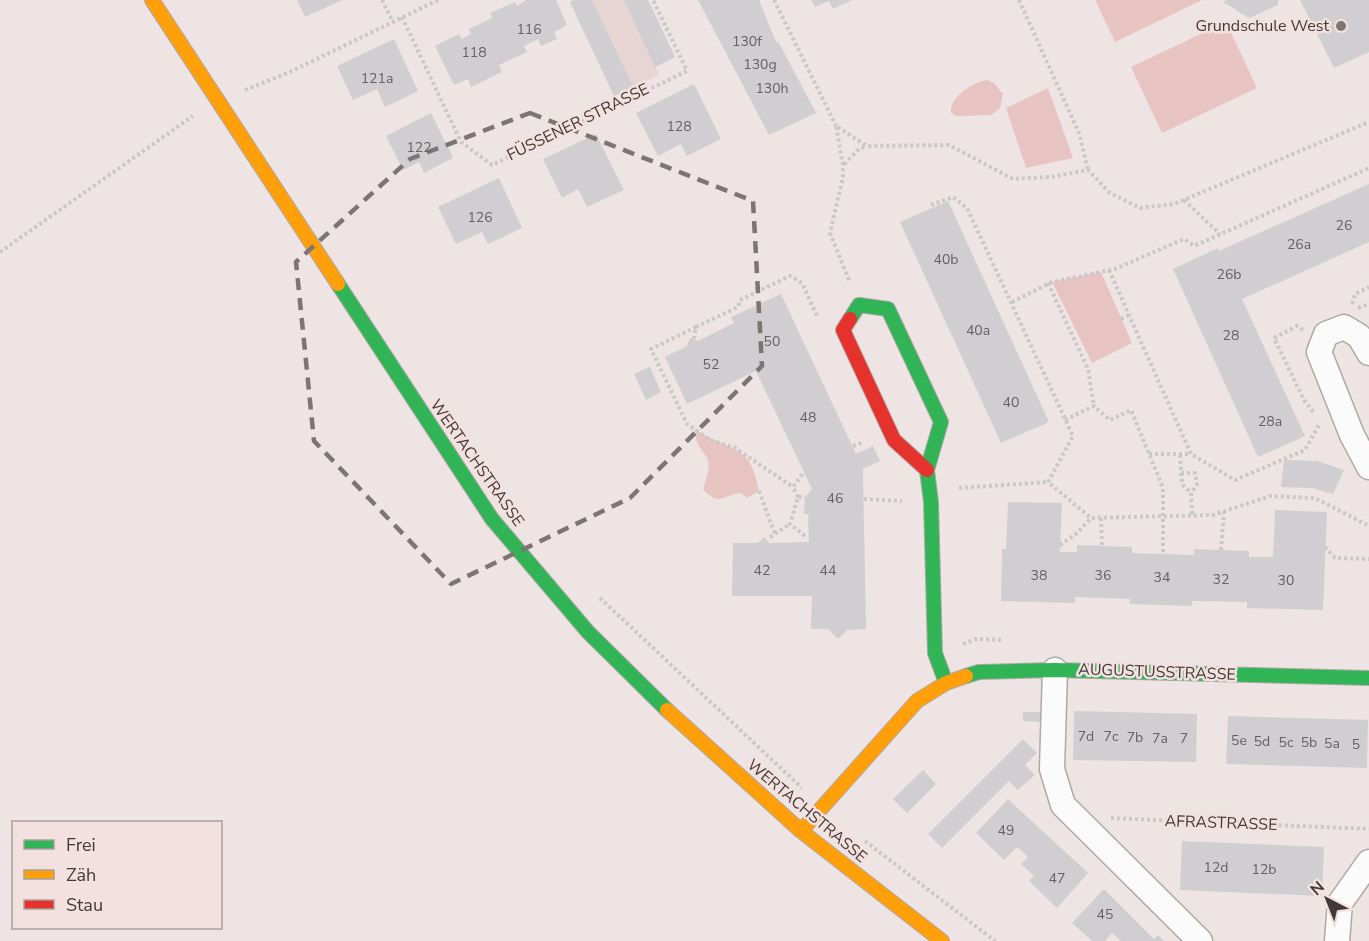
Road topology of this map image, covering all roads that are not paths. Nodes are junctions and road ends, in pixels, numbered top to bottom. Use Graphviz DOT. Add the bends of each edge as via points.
graph roads {
  1 [pos="152,0"];
  2 [pos="1369,353"];
  3 [pos="1369,467"];
  4 [pos="927,470"];
  5 [pos="1055,670"];
  6 [pos="1369,678"];
  7 [pos="946,683"];
  8 [pos="801,831"];
  9 [pos="1369,862"];
  10 [pos="942,941"];
  11 [pos="1200,941"];
  12 [pos="1336,941"];
  1 -- 8 [label="street, WERTACHSTRASSE" via="492,519 588,632 660,704"];
  2 -- 3 [label="street" via="1359,336 1344,327 1326,334 1319,352"];
  4 -- 4 [label="street" via="941,422 888,309 859,305 843,330 894,440"];
  4 -- 7 [label="street" via="935,653"];
  5 -- 6 [label="street, AUGUSTUSSTRASSE"];
  5 -- 7 [label="street, AUGUSTUSSTRASSE" via="979,672"];
  5 -- 11 [label="street" via="1052,770 1063,805"];
  7 -- 8 [label="street, AUGUSTUSSTRASSE" via="917,701"];
  8 -- 10 [label="street, WERTACHSTRASSE"];
  9 -- 12 [label="street" via="1340,903"];
}
